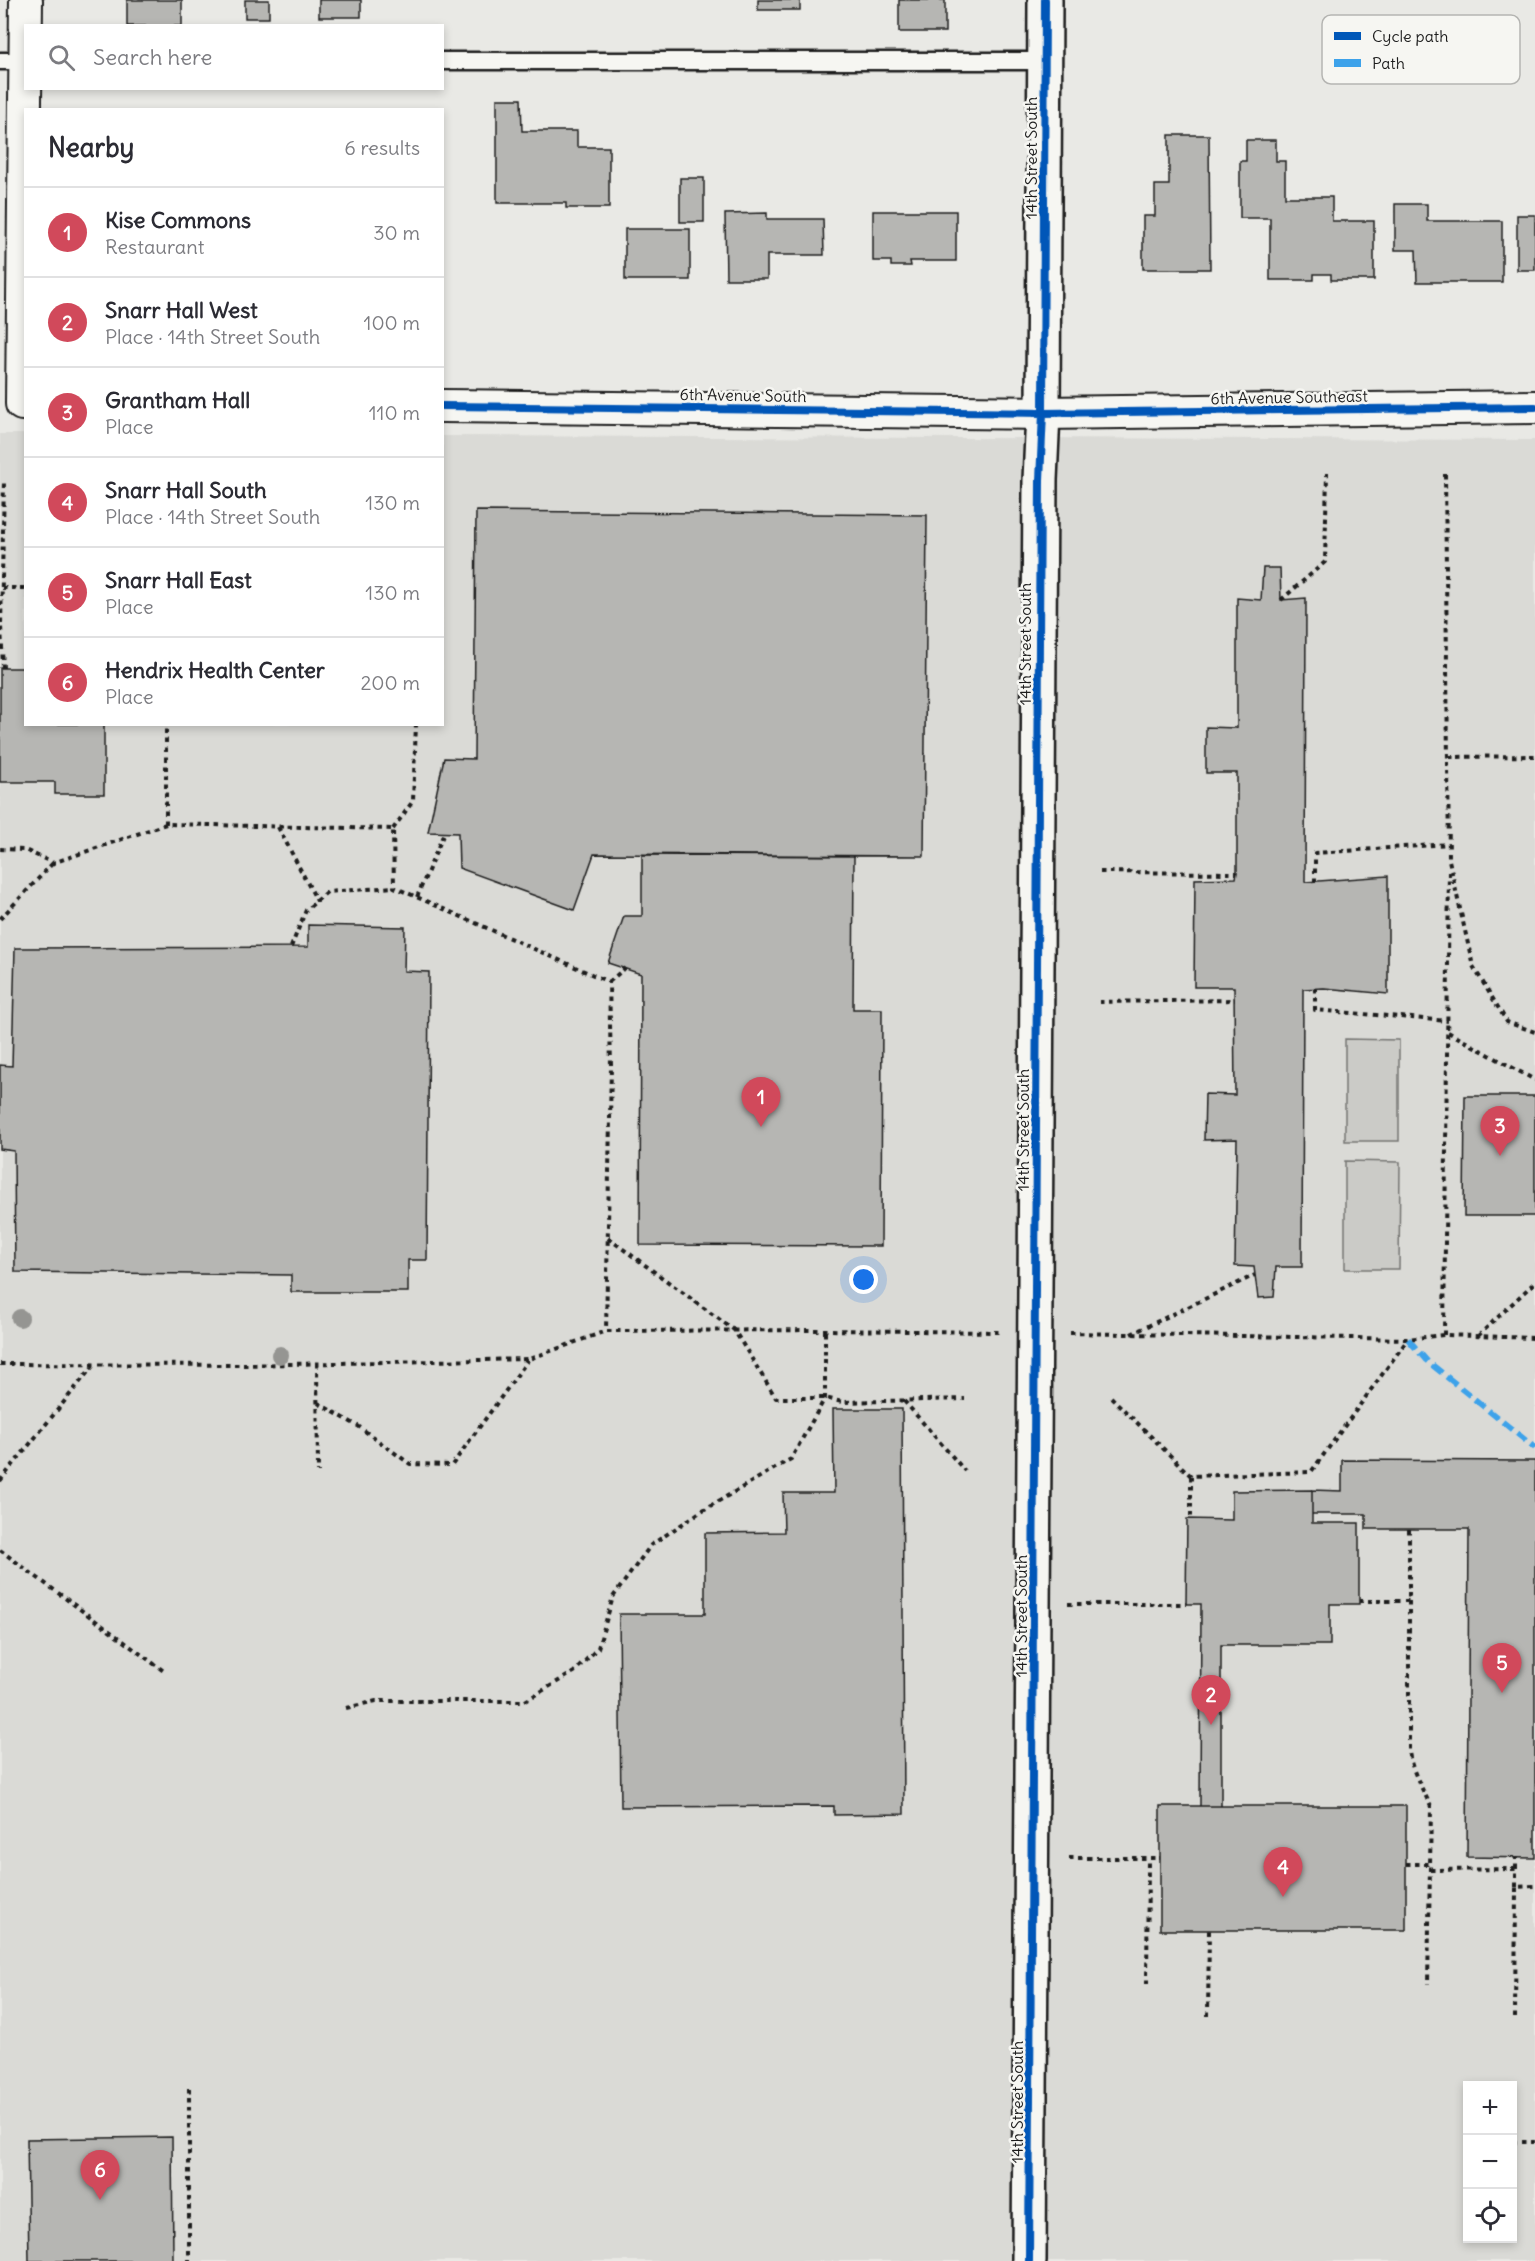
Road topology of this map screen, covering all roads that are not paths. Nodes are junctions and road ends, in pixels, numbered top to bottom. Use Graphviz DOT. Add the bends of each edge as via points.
graph roads {
  1 [pos="26,0"];
  2 [pos="1045,0"];
  3 [pos="26,24"];
  4 [pos="0,61"];
  5 [pos="444,61"];
  6 [pos="1044,61"];
  7 [pos="24,62"];
  8 [pos="24,90"];
  9 [pos="16,404"];
  10 [pos="444,406"];
  11 [pos="1535,407"];
  12 [pos="1043,413"];
  13 [pos="1029,2261"];
  1 -- 3 [label="street"];
  2 -- 6 [label="street, 14th Street South"];
  4 -- 7 [label="lane"];
  5 -- 6 [label="lane"];
  6 -- 12 [label="street, 14th Street South"];
  8 -- 9 [label="street"];
  10 -- 12 [label="street, 6th Avenue South"];
  11 -- 12 [label="street, 6th Avenue Southeast"];
  12 -- 13 [label="street, 14th Street South"];
}
